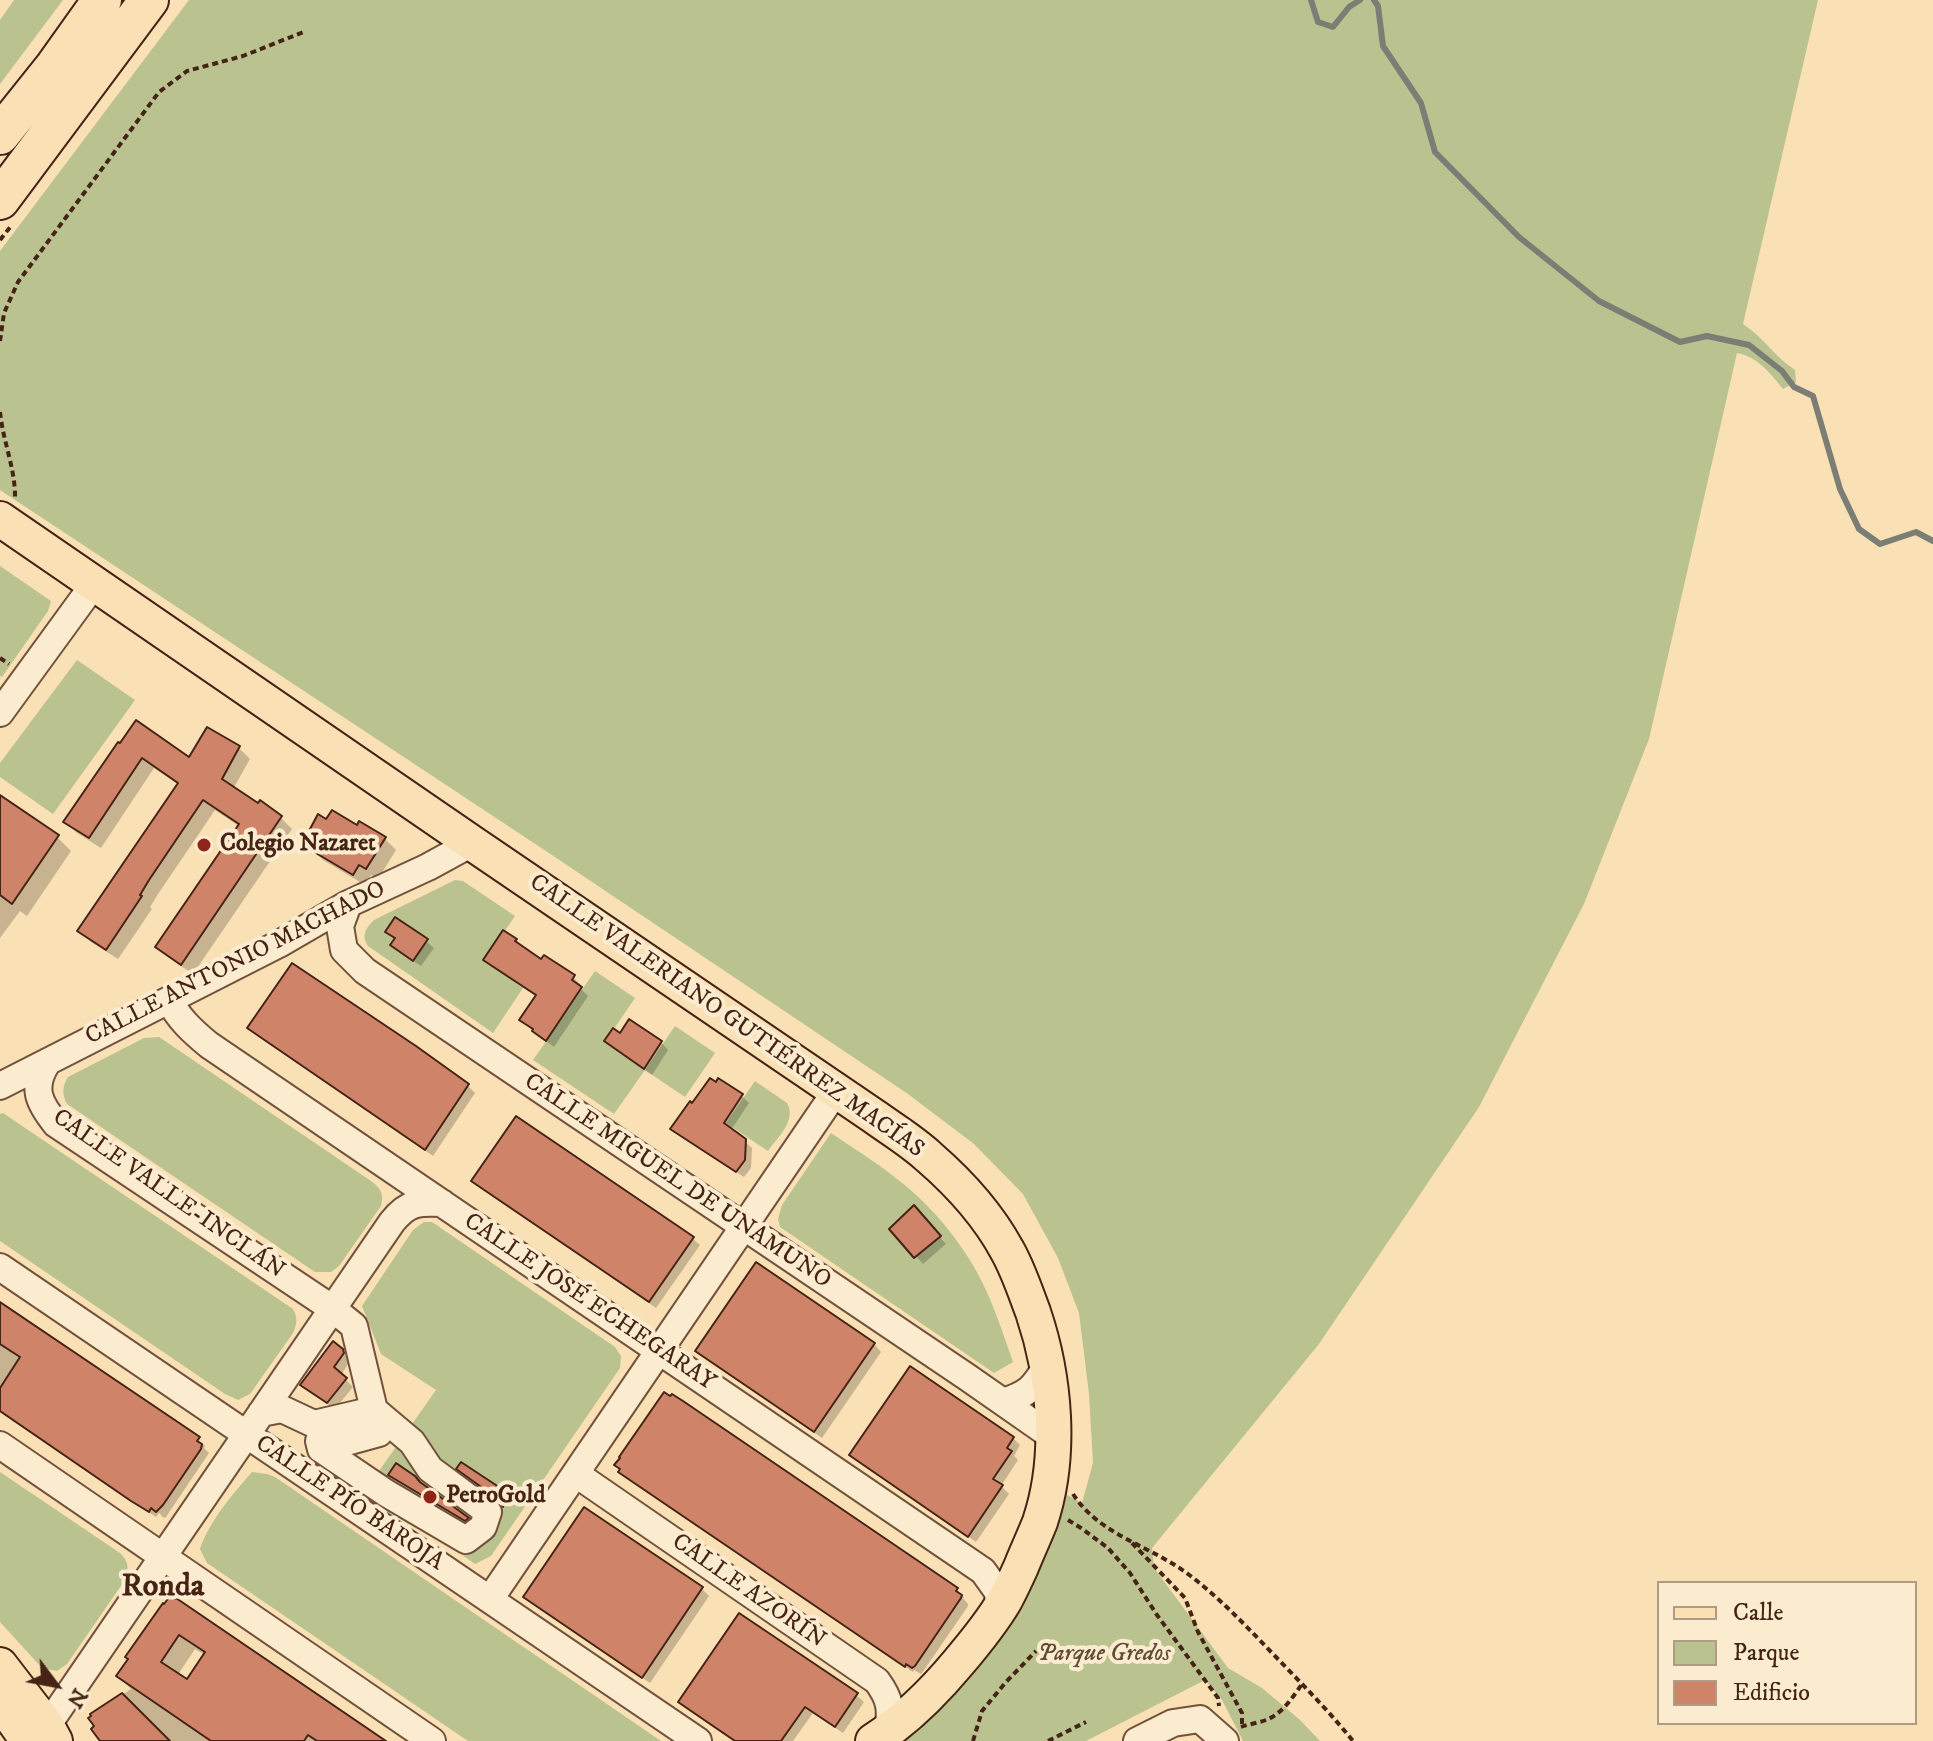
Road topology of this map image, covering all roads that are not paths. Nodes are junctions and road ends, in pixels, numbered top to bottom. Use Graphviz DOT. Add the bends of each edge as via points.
graph roads {
  1 [pos="102,0"];
  2 [pos="149,0"];
  3 [pos="0,135"];
  4 [pos="0,200"];
  5 [pos="7,524"];
  6 [pos="94,584"];
  7 [pos="0,713"];
  8 [pos="472,843"];
  9 [pos="348,904"];
  10 [pos="169,1000"];
  11 [pos="47,1063"];
  12 [pos="0,1086"];
  13 [pos="836,1091"];
  14 [pos="442,1203"];
  15 [pos="744,1227"];
  16 [pos="0,1267"];
  17 [pos="333,1309"];
  18 [pos="659,1351"];
  19 [pos="1047,1365"];
  20 [pos="1003,1402"];
  21 [pos="374,1410"];
  22 [pos="254,1424"];
  23 [pos="318,1436"];
  24 [pos="0,1445"];
  25 [pos="1052,1454"];
  26 [pos="576,1474"];
  27 [pos="163,1557"];
  28 [pos="490,1599"];
  29 [pos="999,1610"];
  30 [pos="0,1665"];
  31 [pos="0,1701"];
  32 [pos="1230,1735"];
  33 [pos="43,1736"];
  34 [pos="881,1736"];
  35 [pos="432,1741"];
  36 [pos="698,1741"];
  37 [pos="1137,1741"];
  1 -- 3 [label="highway"];
  2 -- 4 [label="highway"];
  5 -- 6 [label="main road, CALLE VALERIANO GUTIÉRREZ MACÍAS"];
  6 -- 7 [label="street"];
  6 -- 8 [label="main road, CALLE VALERIANO GUTIÉRREZ MACÍAS"];
  8 -- 9 [label="street, CALLE ANTONIO MACHADO"];
  8 -- 13 [label="main road, CALLE VALERIANO GUTIÉRREZ MACÍAS"];
  9 -- 10 [label="street, CALLE ANTONIO MACHADO"];
  9 -- 15 [label="street, CALLE MIGUEL DE UNAMUNO" via="340,926 344,950 365,971"];
  10 -- 11 [label="street, CALLE ANTONIO MACHADO"];
  10 -- 14 [label="street, CALLE JOSÉ ECHEGARAY" via="177,1016 209,1045"];
  11 -- 12 [label="street, CALLE ANTONIO MACHADO"];
  11 -- 17 [label="street, CALLE VALLE-INCLÁN" via="38,1086 42,1106 56,1124"];
  13 -- 15 [label="street"];
  13 -- 19 [label="main road, CALLE VALERIANO GUTIÉRREZ MACÍAS" via="928,1155 985,1218 1026,1292"];
  14 -- 17 [label="street" via="419,1202 402,1210"];
  14 -- 18 [label="street, CALLE JOSÉ ECHEGARAY"];
  15 -- 18 [label="street"];
  15 -- 20 [label="street, CALLE MIGUEL DE UNAMUNO"];
  16 -- 22 [label="street, CALLE PÍO BAROJA"];
  17 -- 21 [label="street, CALLE VALLE-INCLÁN" via="354,1326"];
  17 -- 22 [label="street"];
  18 -- 26 [label="street"];
  18 -- 29 [label="street, CALLE JOSÉ ECHEGARAY" via="983,1571 998,1592"];
  19 -- 20 [label="street" via="1036,1386"];
  19 -- 25 [label="main road, CALLE VALERIANO GUTIÉRREZ MACÍAS"];
  20 -- 25 [label="street, CALLE MIGUEL DE UNAMUNO"];
  21 -- 23 [label="street"];
  21 -- 23 [label="street" via="412,1442 430,1469 488,1512 483,1527 466,1540 386,1493"];
  22 -- 23 [label="street" via="282,1409"];
  22 -- 27 [label="street"];
  22 -- 28 [label="street, CALLE PÍO BAROJA"];
  24 -- 27 [label="street"];
  25 -- 29 [label="main road, CALLE VALERIANO GUTIÉRREZ MACÍAS" via="1040,1521"];
  26 -- 28 [label="street"];
  26 -- 34 [label="street, CALLE AZORÍN" via="877,1681 891,1713"];
  27 -- 33 [label="street"];
  27 -- 35 [label="street"];
  28 -- 36 [label="street, CALLE PÍO BAROJA"];
  29 -- 34 [label="main road, CALLE VALERIANO GUTIÉRREZ MACÍAS" via="945,1679"];
  30 -- 33 [label="main road"];
  31 -- 33 [label="main road"];
  32 -- 37 [label="street" via="1200,1719 1173,1723"];
}
